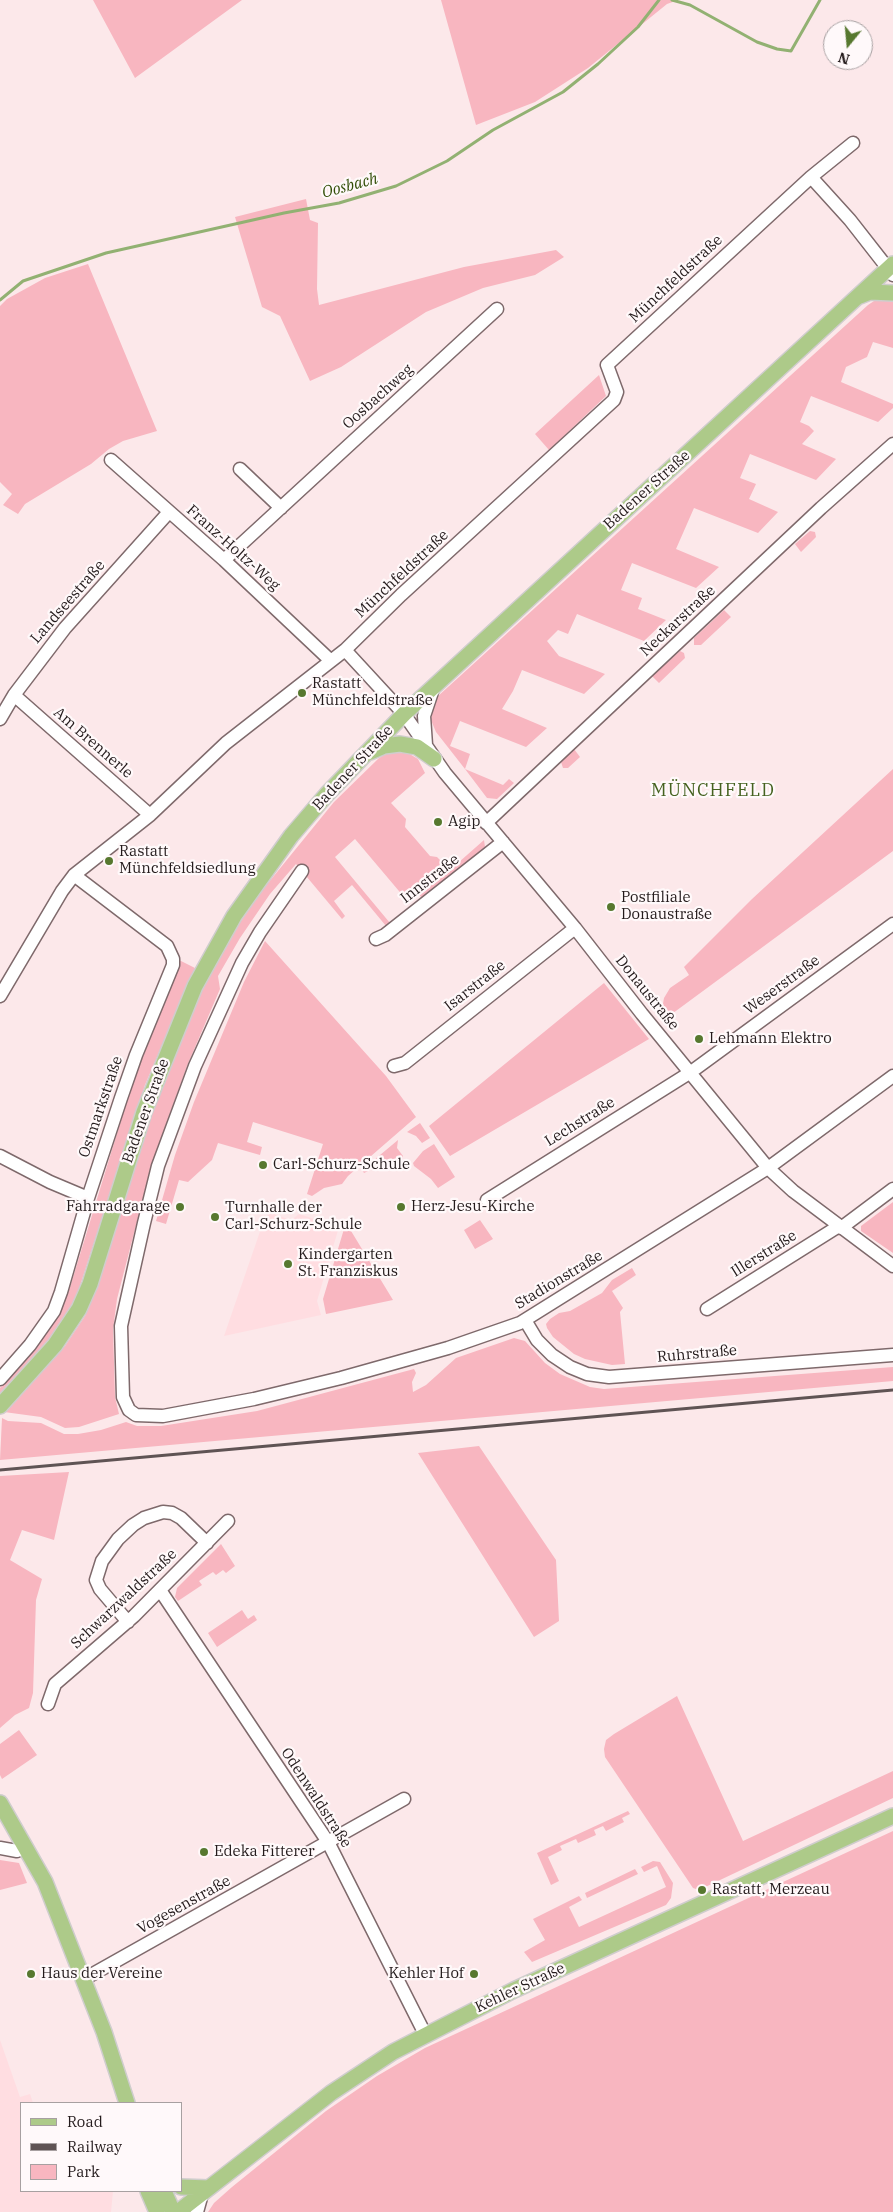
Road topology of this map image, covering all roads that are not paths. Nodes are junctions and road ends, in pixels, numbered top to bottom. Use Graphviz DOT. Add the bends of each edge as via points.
graph roads {
  1 [pos="853,142"];
  2 [pos="811,177"];
  3 [pos="891,269"];
  4 [pos="893,293"];
  5 [pos="856,297"];
  6 [pos="497,308"];
  7 [pos="893,444"];
  8 [pos="111,460"];
  9 [pos="240,469"];
  10 [pos="281,508"];
  11 [pos="169,512"];
  12 [pos="224,560"];
  13 [pos="345,650"];
  14 [pos="331,661"];
  15 [pos="434,686"];
  16 [pos="14,695"];
  17 [pos="404,714"];
  18 [pos="0,719"];
  19 [pos="366,753"];
  20 [pos="430,753"];
  21 [pos="150,815"];
  22 [pos="486,823"];
  23 [pos="503,842"];
  24 [pos="302,871"];
  25 [pos="74,875"];
  26 [pos="893,924"];
  27 [pos="575,928"];
  28 [pos="376,939"];
  29 [pos="0,996"];
  30 [pos="394,1066"];
  31 [pos="691,1072"];
  32 [pos="893,1076"];
  33 [pos="0,1156"];
  34 [pos="768,1168"];
  35 [pos="893,1189"];
  36 [pos="88,1198"];
  37 [pos="487,1200"];
  38 [pos="840,1227"];
  39 [pos="893,1266"];
  40 [pos="707,1309"];
  41 [pos="525,1320"];
  42 [pos="893,1355"];
  43 [pos="0,1379"];
  44 [pos="0,1406"];
  45 [pos="228,1522"];
  46 [pos="207,1543"];
  47 [pos="160,1590"];
  48 [pos="128,1622"];
  49 [pos="48,1704"];
  50 [pos="404,1799"];
  51 [pos="0,1803"];
  52 [pos="893,1816"];
  53 [pos="328,1842"];
  54 [pos="26,1846"];
  55 [pos="0,1848"];
  56 [pos="84,1979"];
  57 [pos="425,2034"];
  58 [pos="127,2102"];
  59 [pos="182,2187"];
  60 [pos="205,2191"];
  61 [pos="148,2192"];
  62 [pos="148,2192"];
  63 [pos="164,2192"];
  64 [pos="145,2212"];
  65 [pos="157,2212"];
  66 [pos="173,2212"];
  67 [pos="178,2212"];
  68 [pos="198,2212"];
  1 -- 2 [label="street, Münchfeldstraße"];
  2 -- 3 [label="street"];
  2 -- 13 [label="street, Münchfeldstraße" via="607,365 617,392 614,400"];
  3 -- 5 [label="main road, Badener Straße"];
  4 -- 5 [label="main road" via="870,292"];
  5 -- 15 [label="main road, Badener Straße"];
  6 -- 10 [label="street, Oosbachweg"];
  7 -- 22 [label="street, Neckarstraße"];
  8 -- 11 [label="street, Franz-Holtz-Weg"];
  9 -- 10 [label="street"];
  10 -- 12 [label="street, Oosbachweg"];
  11 -- 12 [label="street, Franz-Holtz-Weg"];
  11 -- 16 [label="street, Landseestraße" via="65,628"];
  12 -- 14 [label="street, Franz-Holtz-Weg"];
  13 -- 14 [label="street, Münchfeldstraße"];
  13 -- 17 [label="street"];
  14 -- 21 [label="street, Münchfeldstraße" via="226,743"];
  15 -- 17 [label="main road, Badener Straße"];
  15 -- 20 [label="street" via="424,716"];
  16 -- 18 [label="street, Landseestraße"];
  16 -- 21 [label="street, Am Brennerle"];
  17 -- 19 [label="main road, Badener Straße"];
  17 -- 20 [label="street, Donaustraße"];
  19 -- 20 [label="main road" via="400,744"];
  19 -- 44 [label="main road, Badener Straße" via="291,836 260,877 216,947 195,986 159,1071 79,1309 55,1345"];
  20 -- 22 [label="street, Donaustraße"];
  21 -- 25 [label="street, Münchfeldstraße"];
  22 -- 23 [label="street, Donaustraße"];
  23 -- 27 [label="street, Donaustraße"];
  23 -- 28 [label="street, Innstraße"];
  24 -- 41 [label="street, Stadionstraße" via="242,963 195,1066 158,1166 121,1326 123,1397 129,1410 136,1414 163,1416 254,1399 448,1348"];
  25 -- 29 [label="street, Münchfeldstraße"];
  25 -- 36 [label="street, Ostmarkstraße" via="167,946 173,959 136,1055"];
  26 -- 31 [label="street, Weserstraße"];
  27 -- 30 [label="street, Isarstraße" via="405,1063"];
  27 -- 31 [label="street, Donaustraße"];
  31 -- 34 [label="street, Donaustraße"];
  31 -- 37 [label="street, Lechstraße"];
  32 -- 34 [label="street, Stadionstraße"];
  33 -- 36 [label="street"];
  34 -- 38 [label="street, Donaustraße"];
  34 -- 41 [label="street, Stadionstraße"];
  35 -- 38 [label="street, Illerstraße"];
  36 -- 43 [label="street, Ostmarkstraße" via="54,1311"];
  38 -- 39 [label="street, Donaustraße"];
  38 -- 40 [label="street, Illerstraße"];
  41 -- 42 [label="street, Ruhrstraße" via="537,1340 552,1355 587,1374 608,1377"];
  45 -- 46 [label="street, Schwarzwaldstraße"];
  46 -- 47 [label="street, Schwarzwaldstraße"];
  46 -- 48 [label="street" via="181,1518 163,1512 144,1518 118,1539 102,1561 96,1580"];
  47 -- 48 [label="street, Schwarzwaldstraße"];
  47 -- 53 [label="street, Odenwaldstraße"];
  48 -- 49 [label="street, Schwarzwaldstraße" via="55,1684"];
  50 -- 53 [label="street, Vogesenstraße"];
  51 -- 54 [label="main road"];
  52 -- 57 [label="main road, Kehler Straße"];
  53 -- 56 [label="street, Vogesenstraße"];
  53 -- 57 [label="street, Odenwaldstraße"];
  54 -- 55 [label="street" via="16,1851"];
  54 -- 56 [label="main road" via="45,1882"];
  56 -- 58 [label="main road"];
  57 -- 60 [label="main road, Kehler Straße" via="332,2093"];
  59 -- 60 [label="main road"];
  60 -- 67 [label="main road, Kehler Straße"];
  60 -- 68 [label="street"];
  61 -- 64 [label="main road"];
  62 -- 65 [label="main road"];
  63 -- 66 [label="main road"];
}
